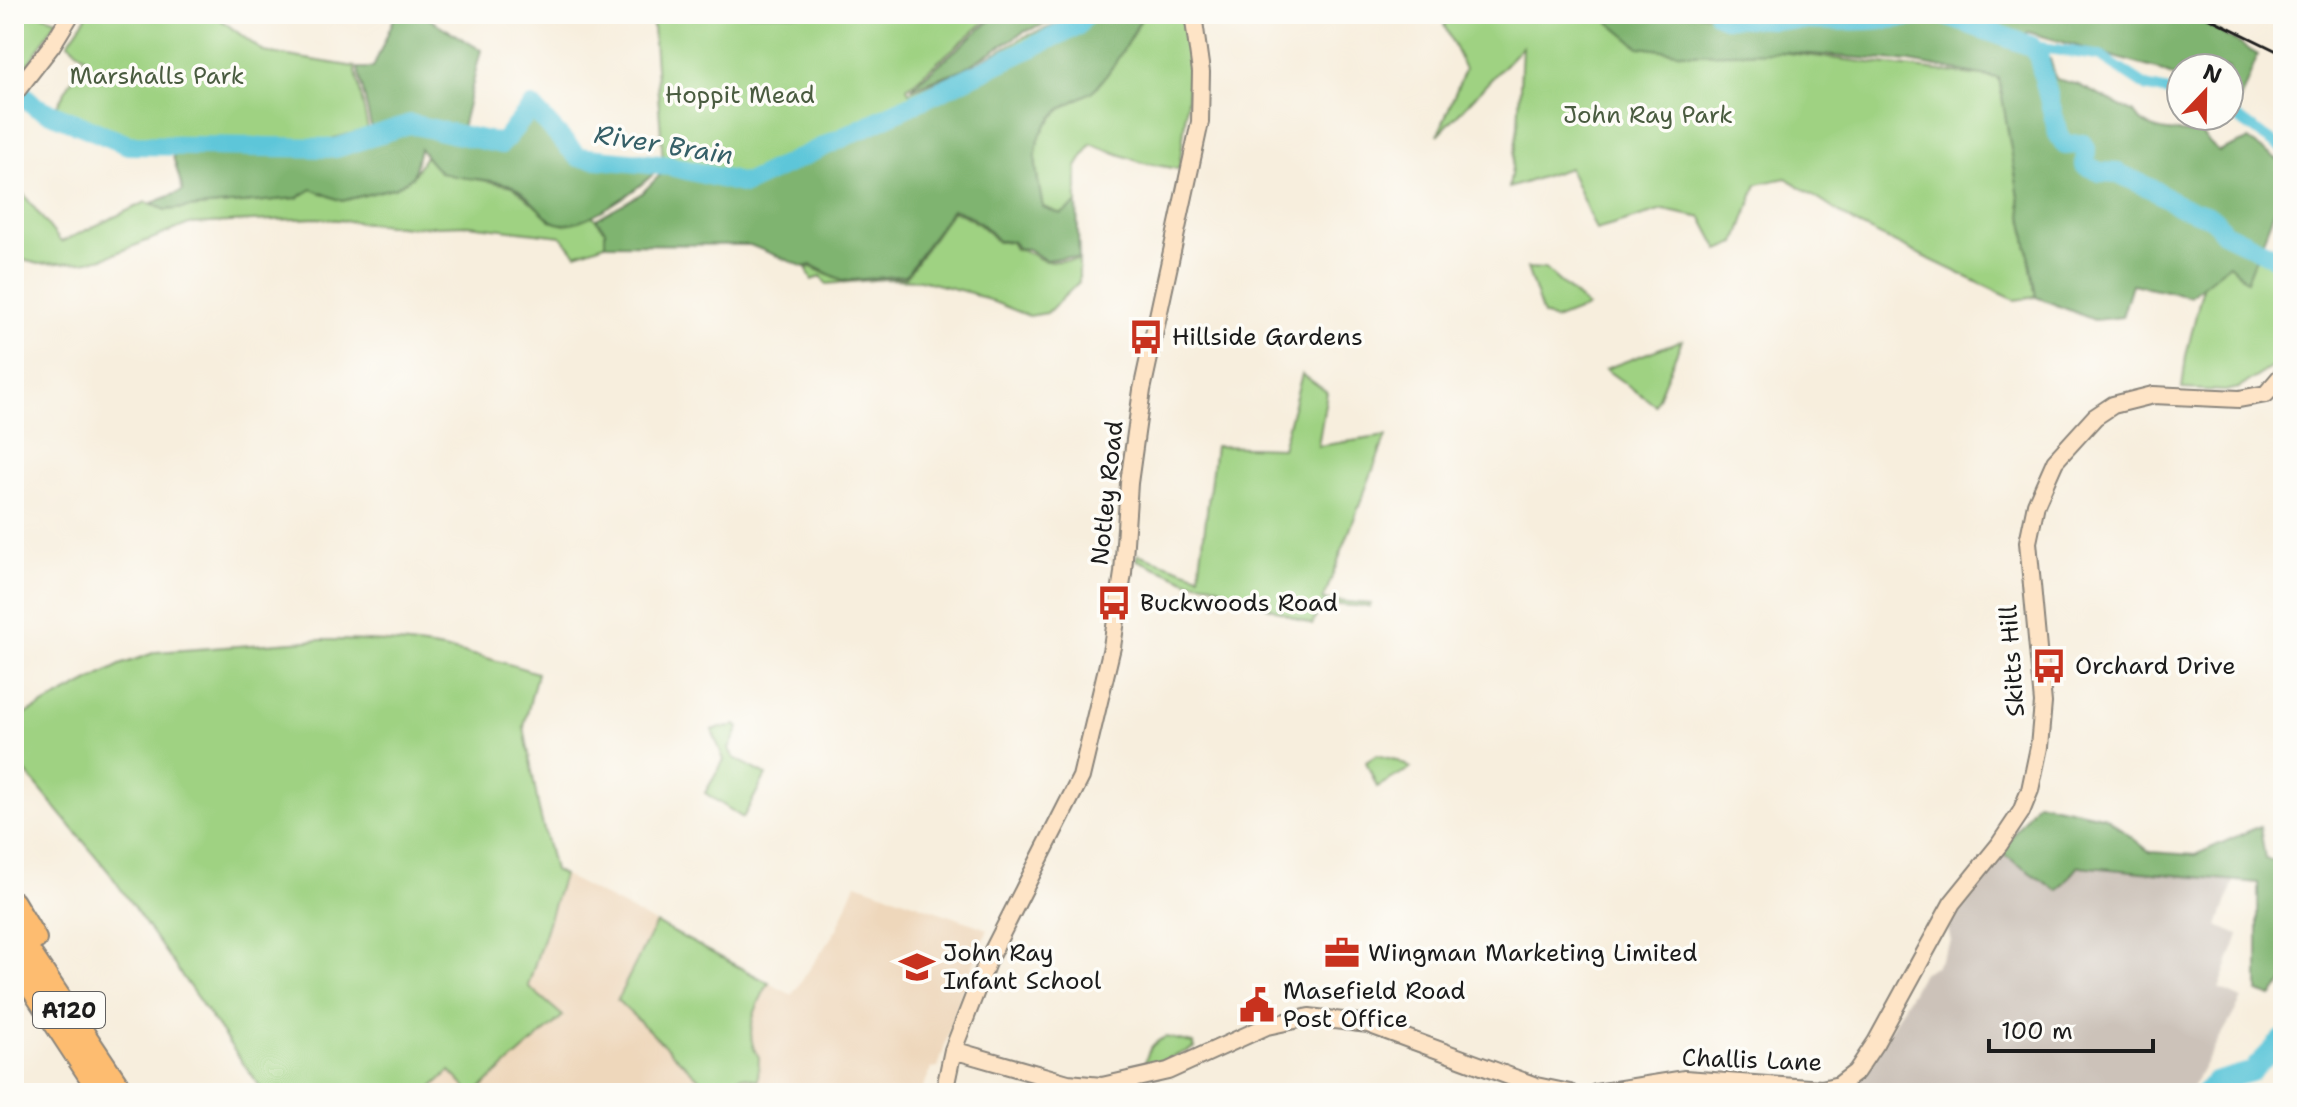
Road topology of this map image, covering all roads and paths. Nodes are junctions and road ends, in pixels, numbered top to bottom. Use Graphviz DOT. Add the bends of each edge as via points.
graph roads {
  1 [pos="71,14"];
  2 [pos="1193,14"];
  3 [pos="19,87"];
  4 [pos="2283,374"];
  5 [pos="14,902"];
  6 [pos="14,928"];
  7 [pos="14,962"];
  8 [pos="59,996"];
  9 [pos="953,1050"];
  10 [pos="1856,1072"];
  11 [pos="100,1093"];
  12 [pos="124,1093"];
  13 [pos="944,1093"];
  14 [pos="1570,1093"];
  15 [pos="1596,1093"];
  1 -- 3 [label="street"];
  2 -- 9 [label="street, Notley Road" via="1201,72 1200,122 1142,390 1112,647 1081,777 988,960"];
  4 -- 10 [label="street, Skitts Hill" via="2266,394 2239,399 2153,395 2113,405 2055,461 2036,504 2028,542 2043,703 2030,790 1999,845 1952,903"];
  5 -- 8 [label="highway"];
  6 -- 8 [label="highway, A120"];
  7 -- 11 [label="highway, A120"];
  8 -- 12 [label="highway, A120"];
  9 -- 13 [label="street, Notley Road"];
  9 -- 14 [label="street" via="1068,1083 1102,1086 1168,1071 1267,1026 1309,1017 1374,1026 1536,1086"];
  10 -- 15 [label="street, Challis Lane" via="1839,1085 1822,1089 1685,1079"];
}
